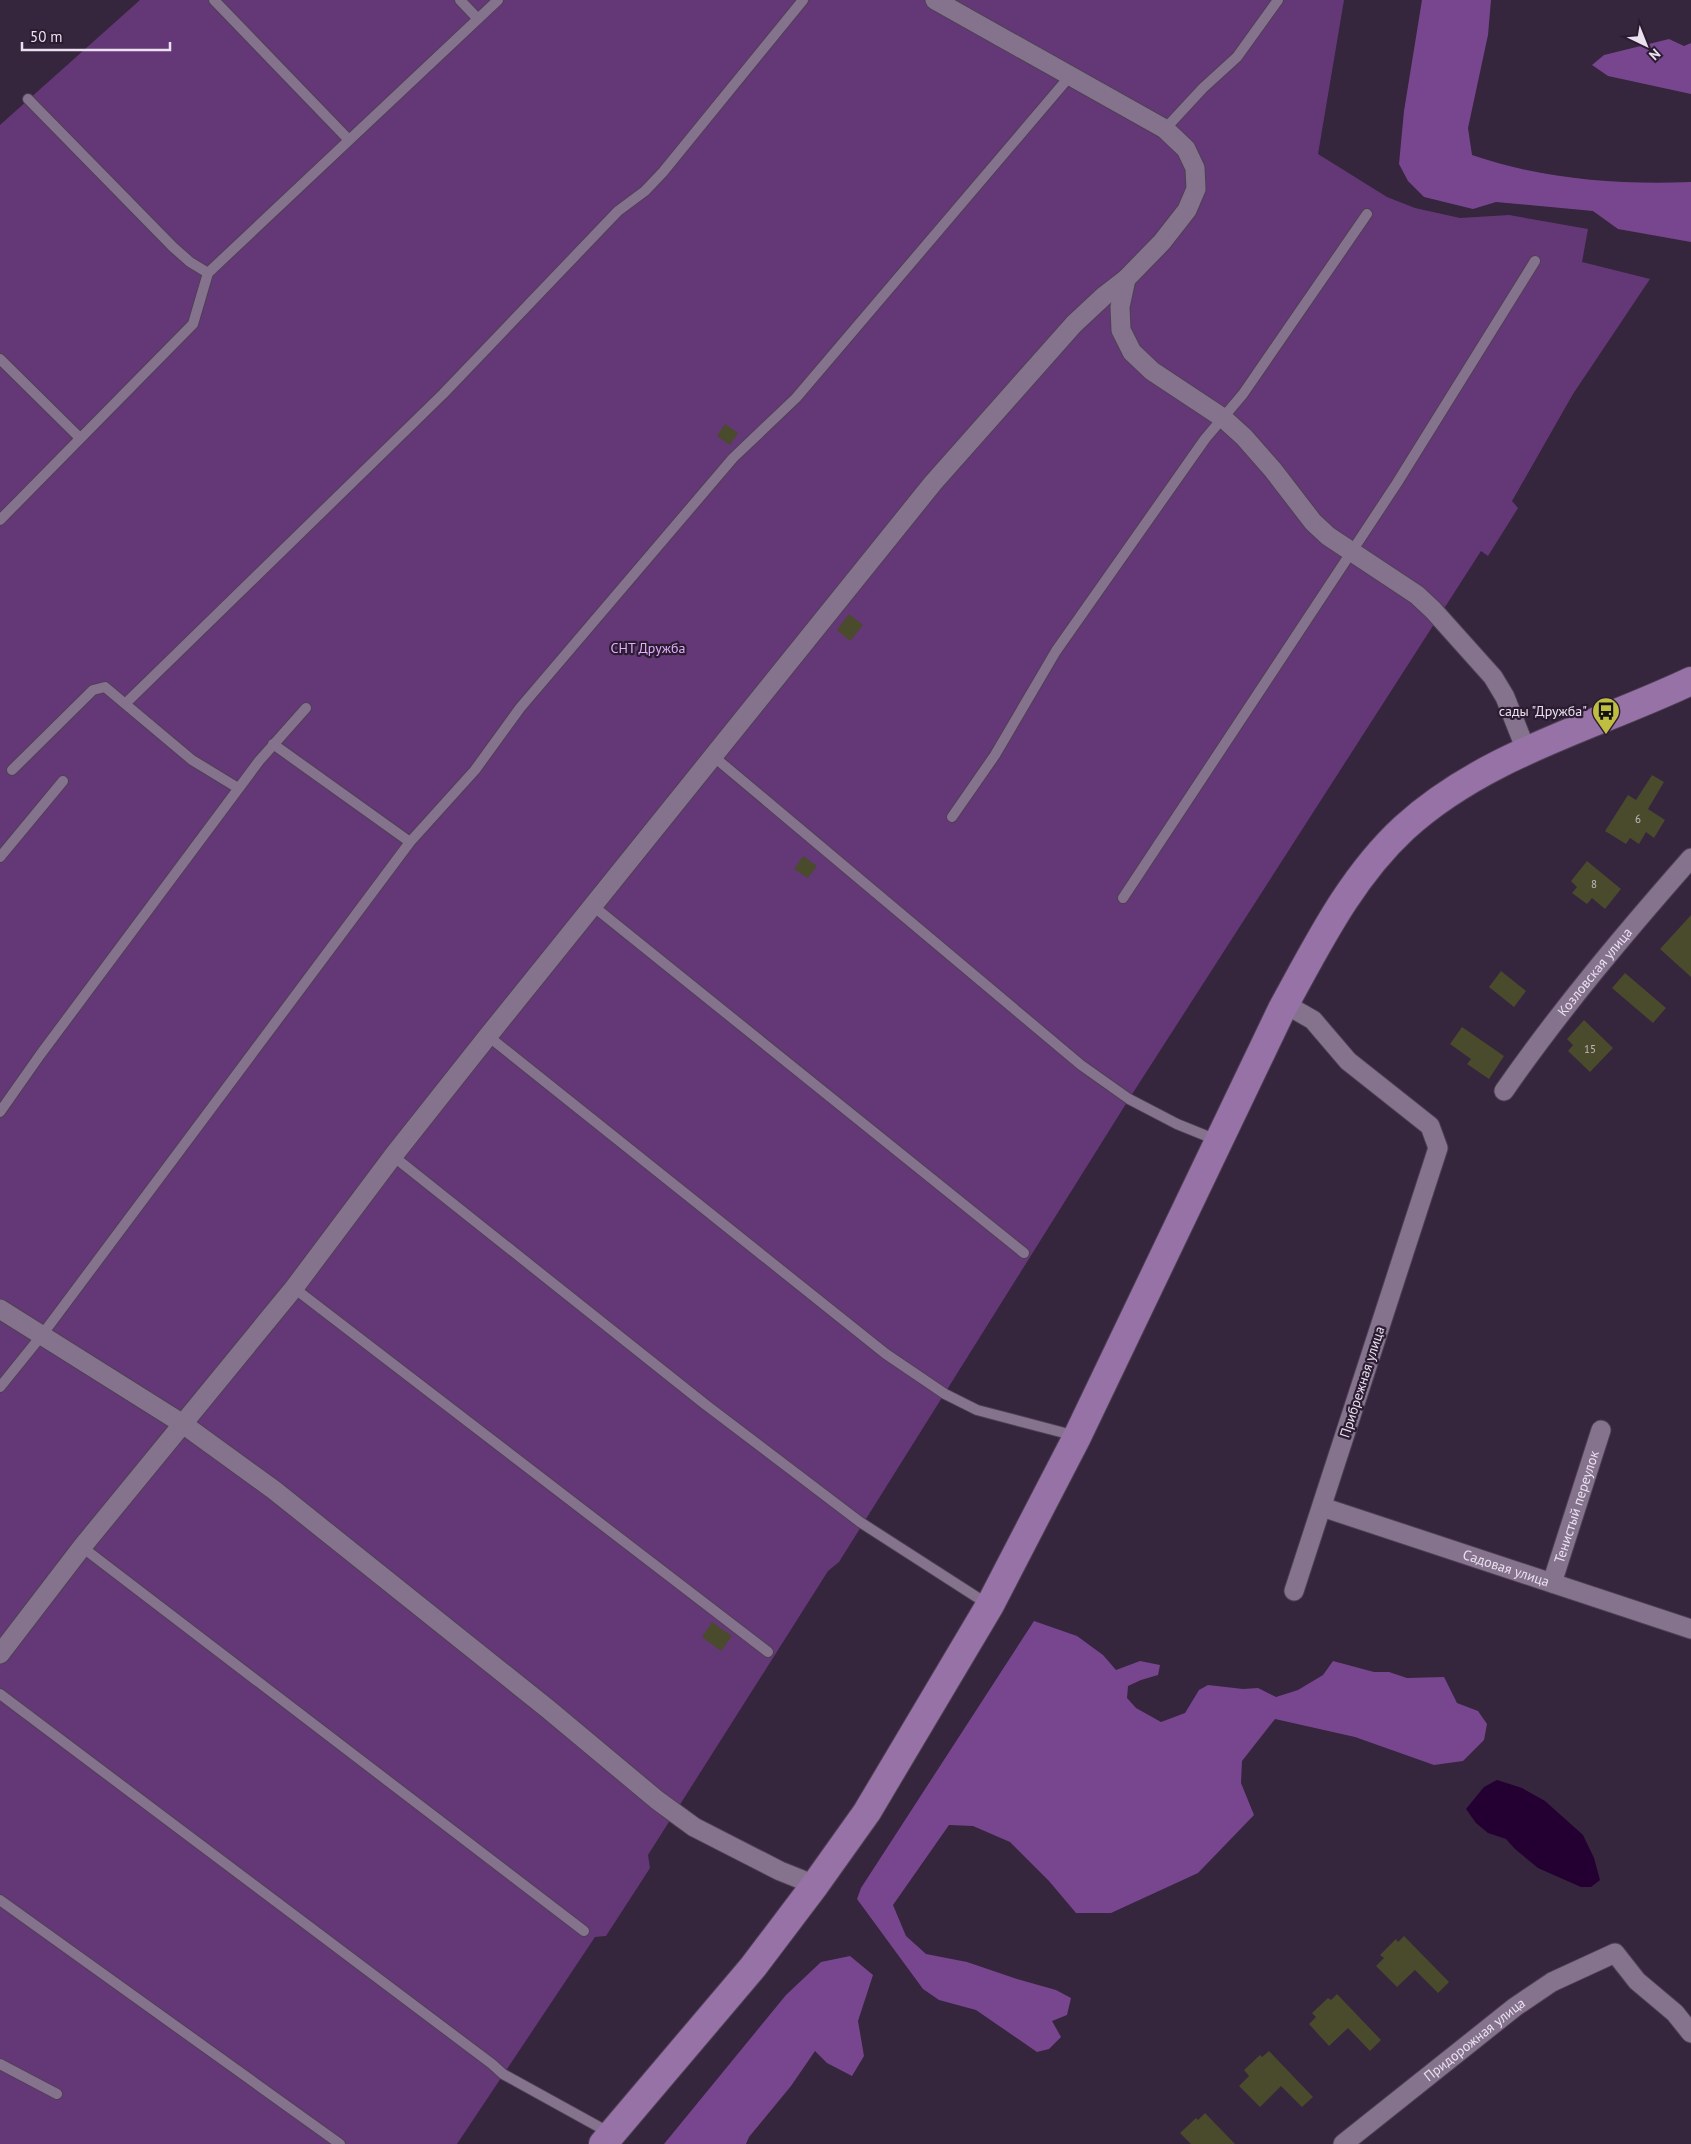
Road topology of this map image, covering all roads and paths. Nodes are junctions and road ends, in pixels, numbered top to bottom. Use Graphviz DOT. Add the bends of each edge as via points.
graph roads {
  1 [pos="214,0"];
  2 [pos="460,0"];
  3 [pos="498,0"];
  4 [pos="803,0"];
  5 [pos="935,0"];
  6 [pos="1278,0"];
  7 [pos="478,19"];
  8 [pos="1070,76"];
  9 [pos="28,99"];
  10 [pos="1165,129"];
  11 [pos="349,140"];
  12 [pos="1367,214"];
  13 [pos="1535,261"];
  14 [pos="208,273"];
  15 [pos="1126,280"];
  16 [pos="0,359"];
  17 [pos="1222,418"];
  18 [pos="80,438"];
  19 [pos="0,520"];
  20 [pos="1352,552"];
  21 [pos="1691,681"];
  22 [pos="126,703"];
  23 [pos="306,708"];
  24 [pos="273,744"];
  25 [pos="1526,750"];
  26 [pos="713,756"];
  27 [pos="12,770"];
  28 [pos="63,781"];
  29 [pos="238,788"];
  30 [pos="952,817"];
  31 [pos="410,842"];
  32 [pos="0,857"];
  33 [pos="1691,858"];
  34 [pos="1123,898"];
  35 [pos="593,906"];
  36 [pos="1285,1004"];
  37 [pos="488,1036"];
  38 [pos="1504,1091"];
  39 [pos="0,1112"];
  40 [pos="1220,1141"];
  41 [pos="393,1156"];
  42 [pos="1024,1253"];
  43 [pos="294,1288"];
  44 [pos="0,1309"];
  45 [pos="42,1334"];
  46 [pos="0,1387"];
  47 [pos="183,1424"];
  48 [pos="1602,1430"];
  49 [pos="1077,1437"];
  50 [pos="1322,1507"];
  51 [pos="82,1547"];
  52 [pos="1552,1583"];
  53 [pos="1294,1591"];
  54 [pos="990,1605"];
  55 [pos="1691,1629"];
  56 [pos="768,1652"];
  57 [pos="0,1654"];
  58 [pos="0,1694"];
  59 [pos="815,1885"];
  60 [pos="0,1900"];
  61 [pos="584,1931"];
  62 [pos="1691,2033"];
  63 [pos="0,2064"];
  64 [pos="57,2094"];
  65 [pos="607,2139"];
  66 [pos="340,2144"];
  67 [pos="1343,2144"];
  1 -- 11 [label="lane"];
  2 -- 7 [label="lane"];
  3 -- 7 [label="lane"];
  4 -- 22 [label="lane" via="664,172 618,211 443,394"];
  5 -- 8 [label="street"];
  6 -- 10 [label="lane" via="1236,58"];
  7 -- 11 [label="lane"];
  8 -- 10 [label="street"];
  8 -- 31 [label="lane" via="796,398 733,458 520,708 475,770"];
  9 -- 14 [label="lane" via="173,247"];
  10 -- 15 [label="street" via="1186,149 1195,168 1196,189 1187,210"];
  11 -- 14 [label="lane"];
  12 -- 17 [label="lane" via="1243,394"];
  13 -- 20 [label="lane"];
  14 -- 18 [label="lane" via="193,324"];
  15 -- 17 [label="street" via="1120,307 1121,330 1132,352 1152,371"];
  15 -- 26 [label="street" via="1074,324 933,482"];
  16 -- 18 [label="lane"];
  17 -- 20 [label="street" via="1273,470 1313,522"];
  17 -- 30 [label="lane" via="1056,651 995,755"];
  18 -- 19 [label="lane"];
  20 -- 25 [label="street" via="1434,610 1493,677 1505,697"];
  20 -- 34 [label="lane"];
  21 -- 25 [label="main road"];
  22 -- 27 [label="lane" via="106,687 93,690"];
  22 -- 29 [label="lane" via="165,740"];
  23 -- 24 [label="lane"];
  24 -- 29 [label="lane"];
  24 -- 31 [label="lane"];
  25 -- 36 [label="main road" via="1459,786 1430,806 1397,836 1342,903"];
  26 -- 35 [label="street"];
  26 -- 40 [label="lane" via="1081,1065 1129,1099 1177,1124"];
  28 -- 32 [label="lane"];
  29 -- 39 [label="lane"];
  31 -- 45 [label="lane"];
  33 -- 38 [label="street, Козловская улица" via="1596,968"];
  35 -- 37 [label="street"];
  35 -- 42 [label="lane"];
  36 -- 40 [label="main road"];
  36 -- 50 [label="street, Прибрежная улица" via="1313,1020 1348,1061 1430,1126 1438,1148"];
  37 -- 41 [label="street"];
  37 -- 49 [label="lane" via="886,1354 937,1389 977,1410"];
  40 -- 49 [label="main road"];
  41 -- 43 [label="street"];
  41 -- 54 [label="lane" via="860,1522"];
  43 -- 47 [label="street"];
  43 -- 56 [label="lane"];
  44 -- 45 [label="street"];
  45 -- 46 [label="lane"];
  45 -- 47 [label="street"];
  47 -- 51 [label="street"];
  47 -- 59 [label="street" via="274,1490 694,1828"];
  48 -- 52 [label="street, Тенистый переулок"];
  49 -- 54 [label="main road"];
  50 -- 52 [label="street, Садовая улица"];
  50 -- 53 [label="street, Прибрежная улица"];
  51 -- 57 [label="street"];
  51 -- 61 [label="lane"];
  52 -- 55 [label="street, Садовая улица"];
  54 -- 59 [label="main road" via="867,1812"];
  58 -- 65 [label="lane" via="503,2074"];
  59 -- 65 [label="main road" via="752,1967"];
  60 -- 66 [label="lane"];
  62 -- 67 [label="street, Придорожная улица" via="1675,2013 1637,1982 1615,1954 1552,1982 1515,2007"];
  63 -- 64 [label="lane"];
}
